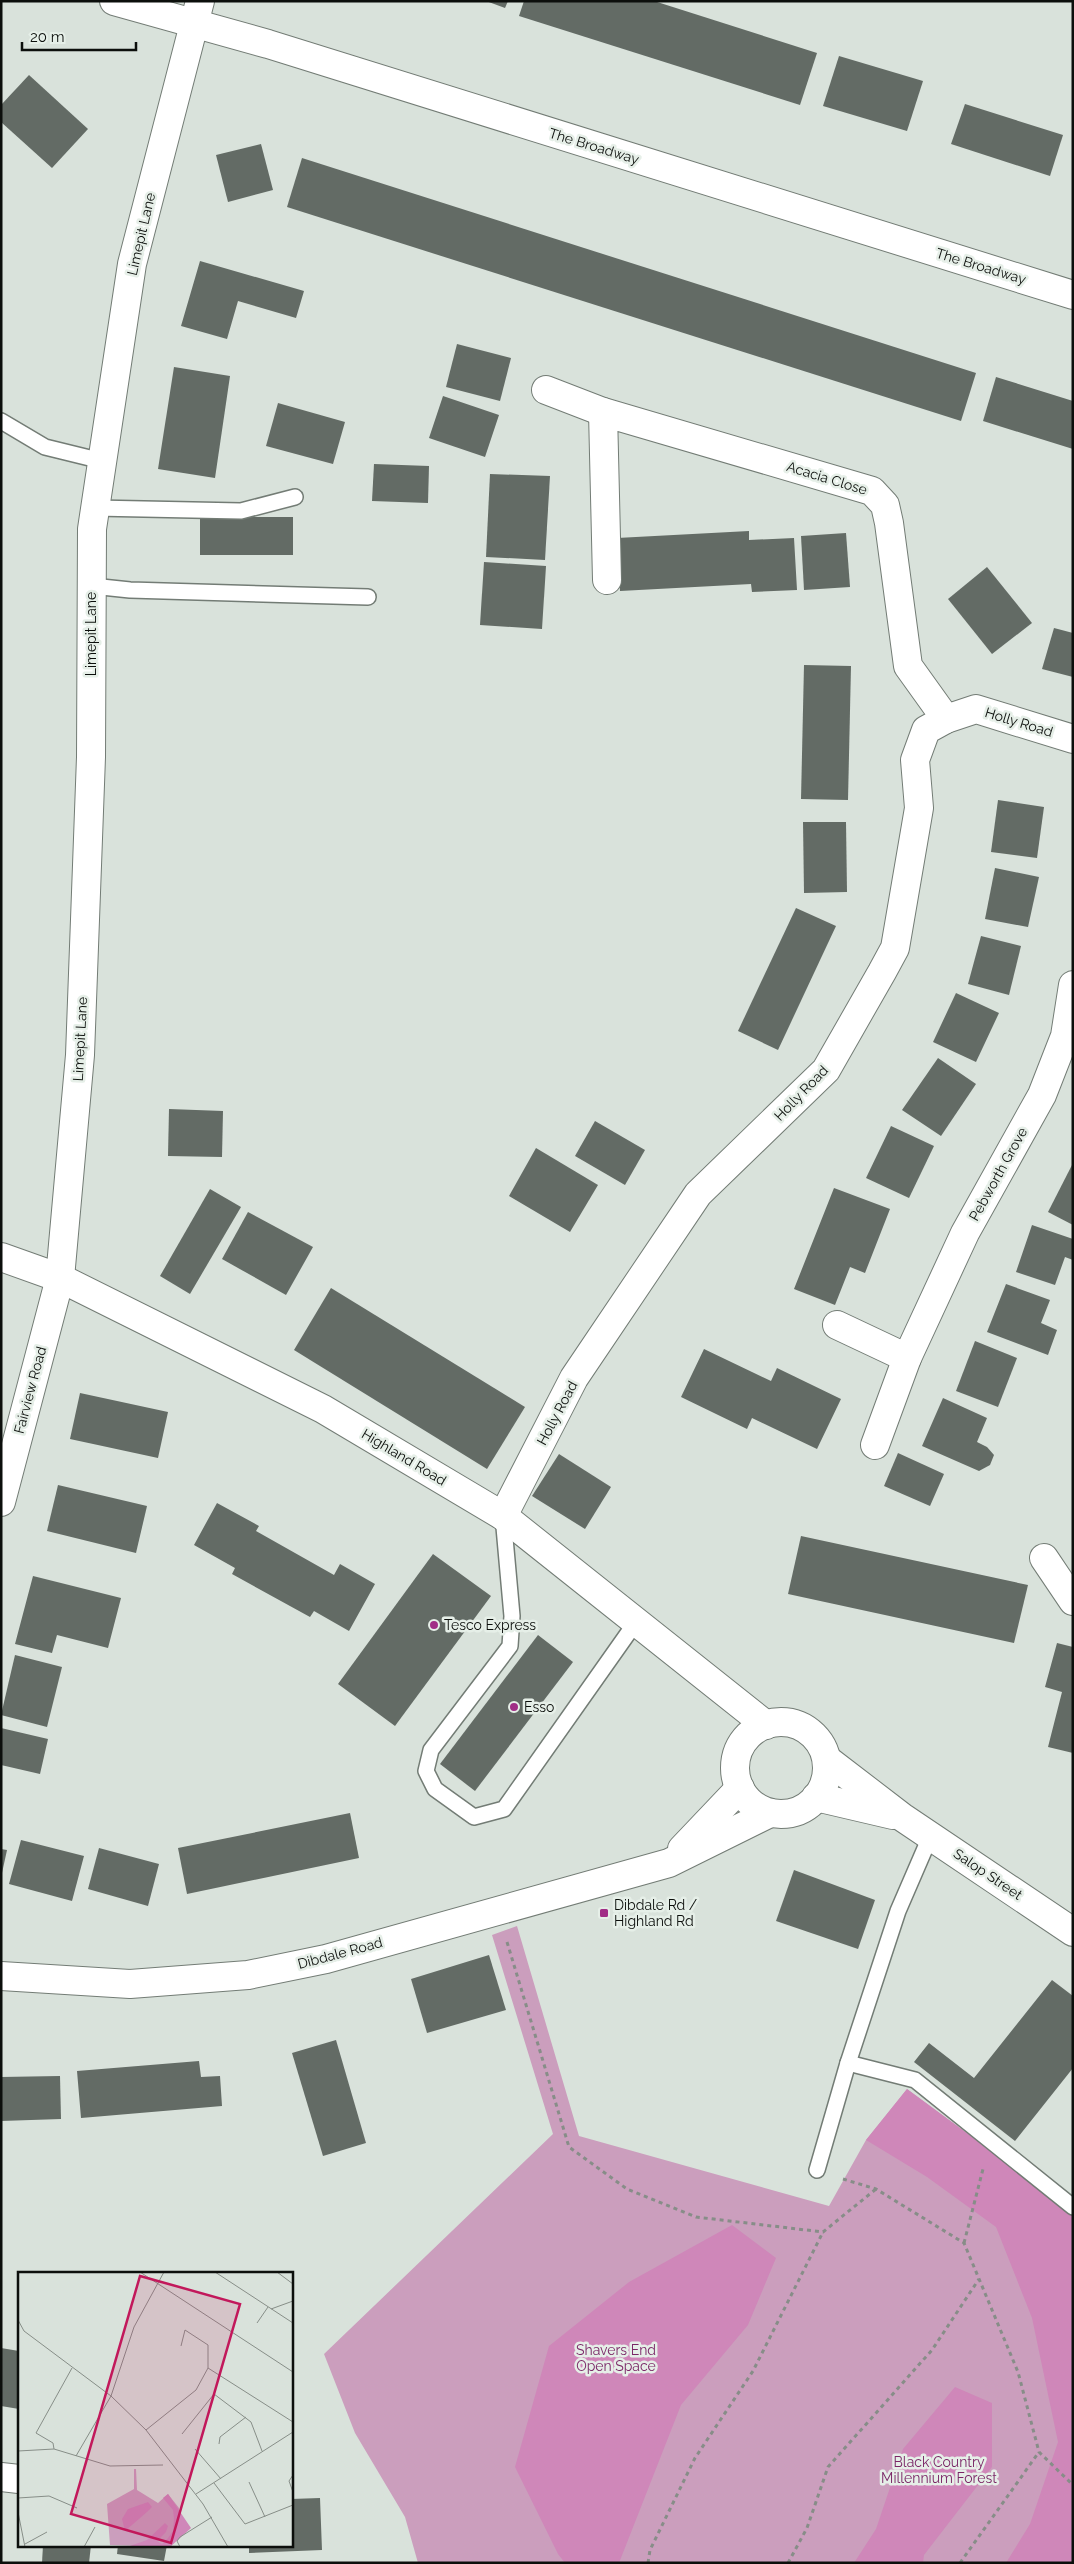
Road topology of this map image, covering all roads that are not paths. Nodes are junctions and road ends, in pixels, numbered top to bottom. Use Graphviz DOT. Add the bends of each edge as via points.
graph roads {
  1 [pos="114,1"];
  2 [pos="197,13"];
  3 [pos="1073,295"];
  4 [pos="546,390"];
  5 [pos="604,412"];
  6 [pos="1,422"];
  7 [pos="102,461"];
  8 [pos="296,497"];
  9 [pos="95,508"];
  10 [pos="606,580"];
  11 [pos="92,586"];
  12 [pos="368,598"];
  13 [pos="946,719"];
  14 [pos="1073,739"];
  15 [pos="1073,985"];
  16 [pos="1,1257"];
  17 [pos="60,1278"];
  18 [pos="837,1325"];
  19 [pos="907,1358"];
  20 [pos="875,1445"];
  21 [pos="1,1502"];
  22 [pos="503,1516"];
  23 [pos="1044,1558"];
  24 [pos="1073,1601"];
  25 [pos="636,1622"];
  26 [pos="755,1732"];
  27 [pos="828,1761"];
  28 [pos="740,1788"];
  29 [pos="816,1797"];
  30 [pos="770,1813"];
  31 [pos="902,1817"];
  32 [pos="930,1836"];
  33 [pos="669,1863"];
  34 [pos="1073,1932"];
  35 [pos="1,1976"];
  36 [pos="848,2063"];
  37 [pos="817,2170"];
  38 [pos="1073,2206"];
  39 [pos="1,2477"];
  40 [pos="18,2479"];
  1 -- 2 [label="street, The Broadway"];
  2 -- 3 [label="street, The Broadway" via="277,47"];
  2 -- 7 [label="street, Limepit Lane" via="132,264"];
  4 -- 5 [label="street, Acacia Close"];
  5 -- 10 [label="street"];
  5 -- 13 [label="street, Acacia Close" via="872,491 885,505 889,523 908,666"];
  6 -- 7 [label="lane" via="44,447"];
  7 -- 9 [label="street, Limepit Lane"];
  8 -- 9 [label="lane" via="241,511"];
  9 -- 11 [label="street, Limepit Lane"];
  11 -- 12 [label="lane"];
  11 -- 17 [label="street, Limepit Lane" via="91,757 80,1055"];
  13 -- 14 [label="street, Holly Road" via="976,709"];
  13 -- 22 [label="street, Holly Road" via="926,730 915,760 919,808 895,948 882,972 826,1070 698,1194 574,1378"];
  15 -- 19 [label="street, Pebworth Grove" via="1065,1036 1042,1095 965,1233"];
  16 -- 17 [label="street, Highland Road"];
  17 -- 21 [label="street, Fairview Road"];
  17 -- 22 [label="street, Highland Road" via="323,1410"];
  18 -- 19 [label="street"];
  19 -- 20 [label="street, Pebworth Grove"];
  22 -- 25 [label="street, Highland Road"];
  22 -- 25 [label="lane" via="512,1616 510,1646 431,1750 426,1771 435,1789 474,1818 504,1810"];
  23 -- 24 [label="street"];
  25 -- 26 [label="street, Highland Road" via="716,1685"];
  26 -- 27 [label="street" via="781,1721 807,1729 822,1746"];
  26 -- 28 [label="street" via="737,1754 735,1773"];
  27 -- 29 [label="street" via="827,1780"];
  27 -- 31 [label="street, Salop Street"];
  28 -- 30 [label="street" via="755,1806"];
  28 -- 33 [label="street"];
  29 -- 30 [label="street" via="803,1808 788,1814"];
  29 -- 31 [label="street, Salop Street"];
  30 -- 33 [label="street, Dibdale Road"];
  31 -- 32 [label="street, Salop Street"];
  32 -- 34 [label="street, Salop Street"];
  32 -- 36 [label="lane" via="898,1911"];
  33 -- 35 [label="street, Dibdale Road" via="326,1959 248,1976 130,1984"];
  36 -- 37 [label="lane"];
  36 -- 38 [label="lane" via="915,2080"];
  39 -- 40 [label="street"];
}
